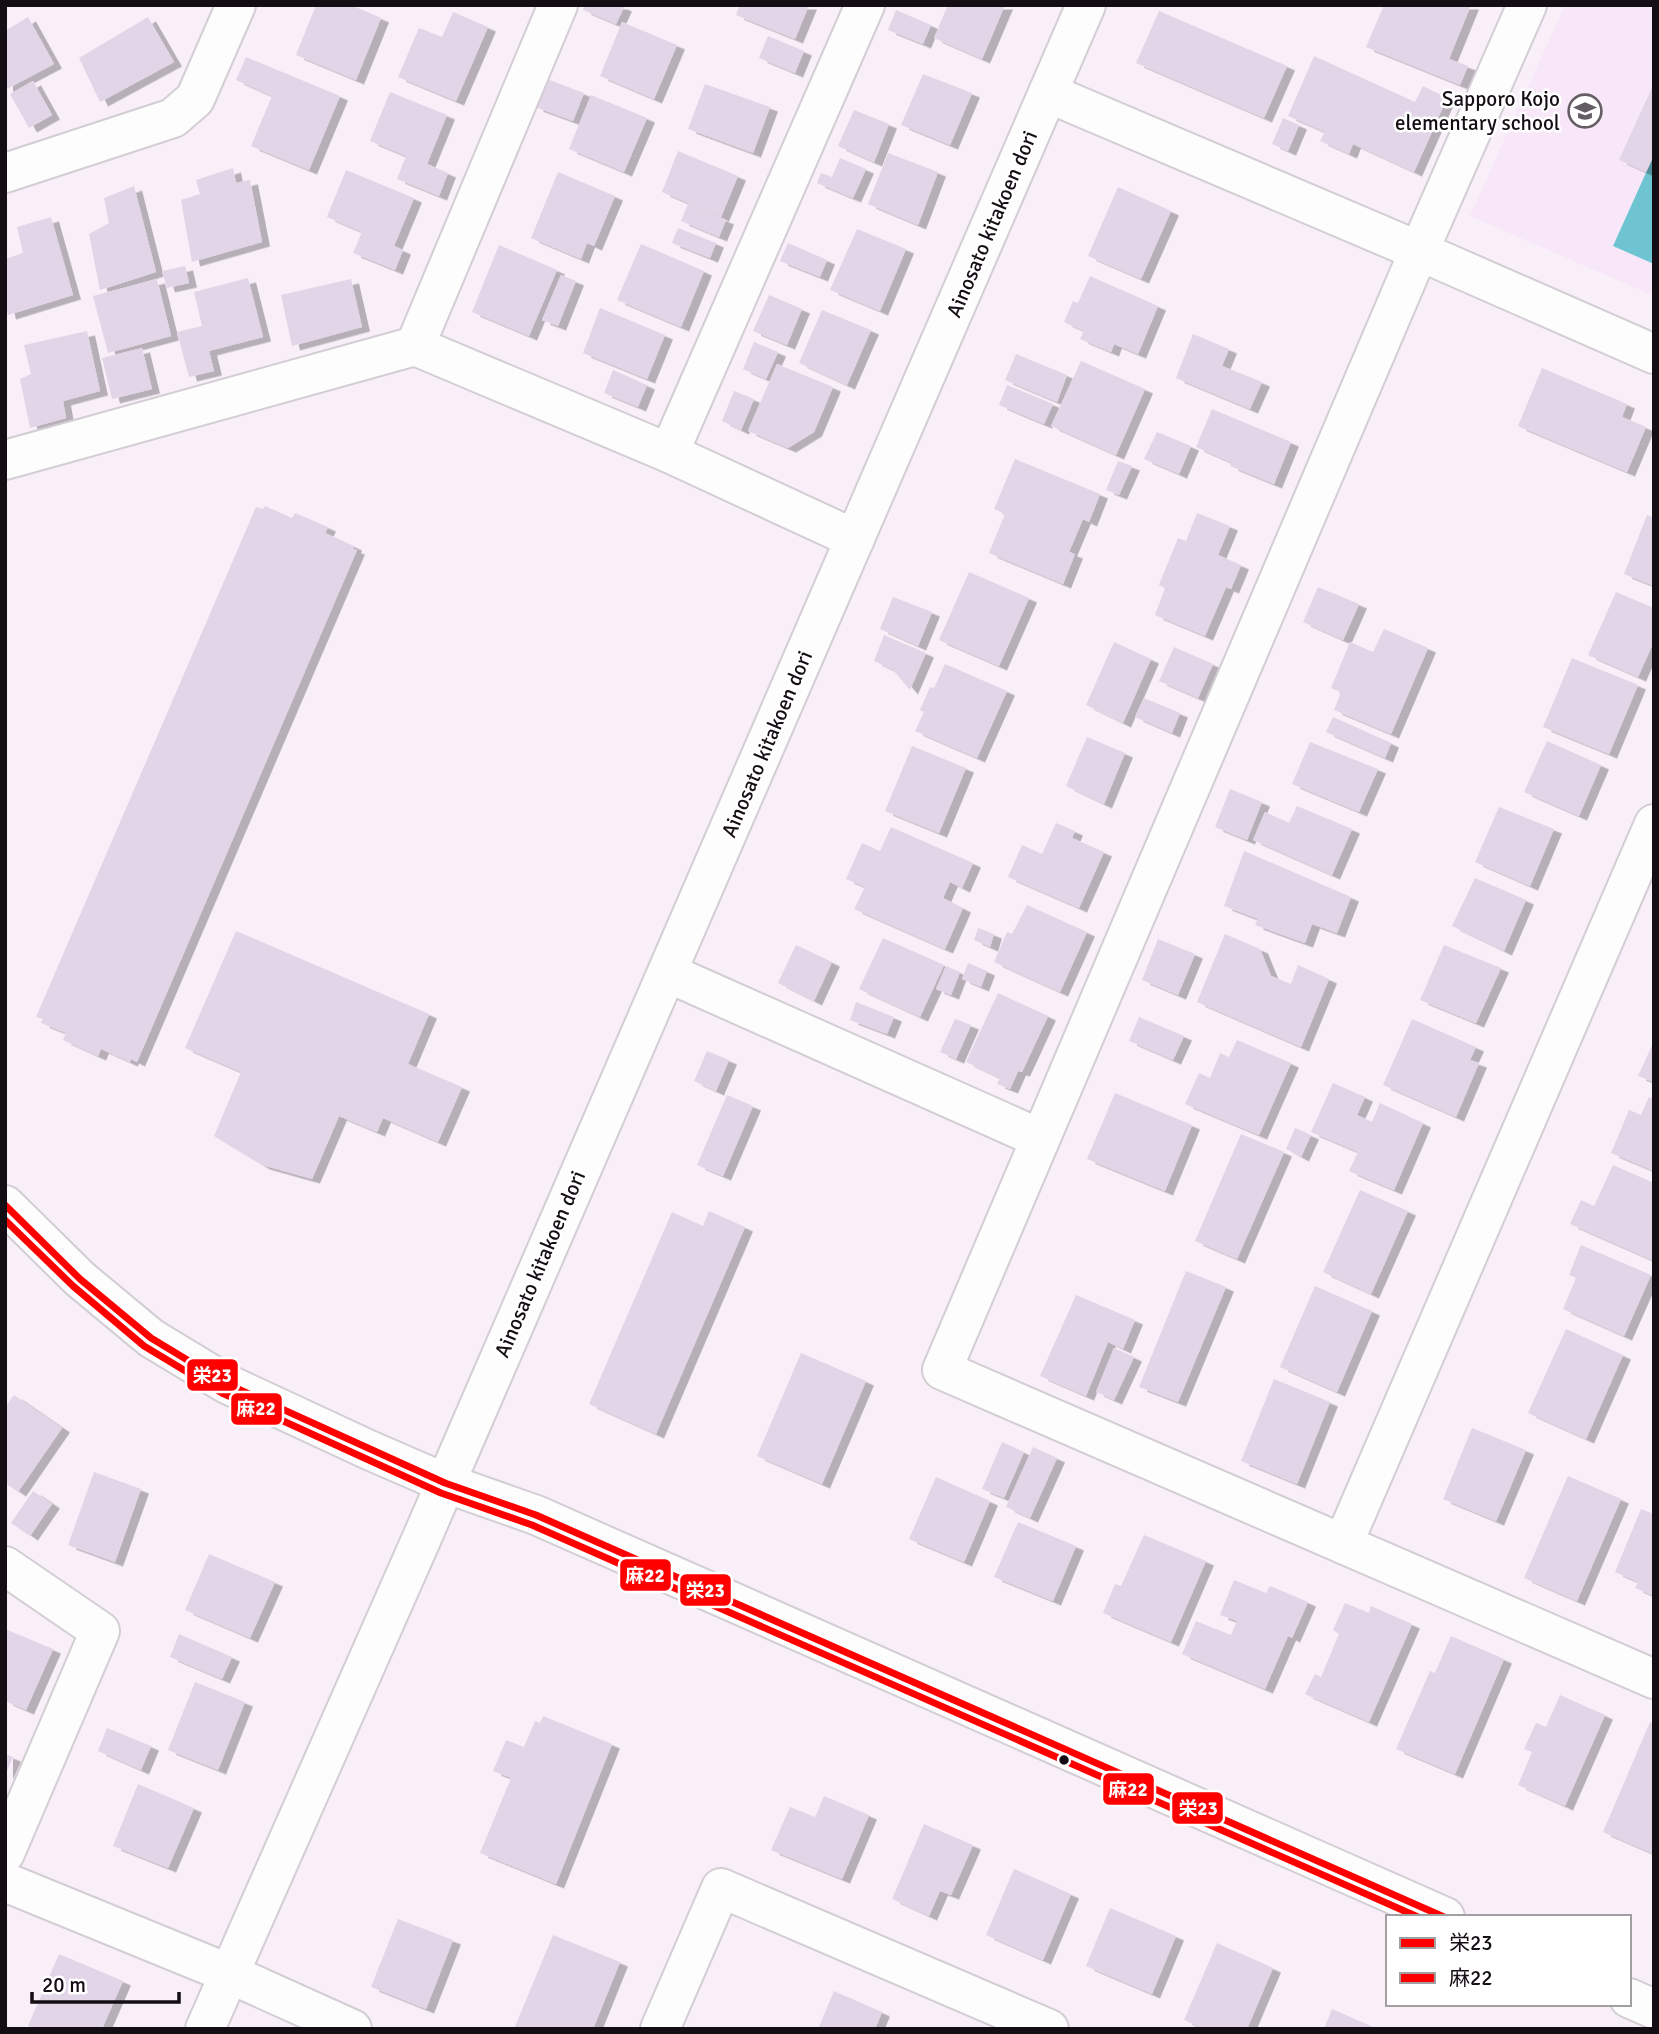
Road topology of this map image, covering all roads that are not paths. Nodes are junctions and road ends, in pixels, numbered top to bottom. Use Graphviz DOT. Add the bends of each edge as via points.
graph roads {
  1 [pos="558,5"];
  2 [pos="865,5"];
  3 [pos="1086,5"];
  4 [pos="1527,5"];
  5 [pos="231,7"];
  6 [pos="1048,93"];
  7 [pos="5,173"];
  8 [pos="1419,251"];
  9 [pos="415,346"];
  10 [pos="1654,354"];
  11 [pos="669,453"];
  12 [pos="5,460"];
  13 [pos="855,539"];
  14 [pos="1654,824"];
  15 [pos="668,973"];
  16 [pos="1039,1138"];
  17 [pos="5,1205"];
  18 [pos="445,1483"];
  19 [pos="1343,1544"];
  20 [pos="5,1566"];
  21 [pos="1654,1679"];
  22 [pos="5,1853"];
  23 [pos="5,1882"];
  24 [pos="1440,1915"];
  25 [pos="230,1974"];
  26 [pos="1631,1999"];
  27 [pos="1654,2009"];
  28 [pos="205,2029"];
  29 [pos="352,2029"];
  30 [pos="660,2029"];
  31 [pos="1049,2029"];
  1 -- 9 [label="street"];
  2 -- 11 [label="street"];
  3 -- 6 [label="street, Ainosato kitakoen dori"];
  4 -- 8 [label="street"];
  5 -- 7 [label="street" via="195,99 173,118"];
  6 -- 8 [label="street"];
  6 -- 13 [label="street, Ainosato kitakoen dori"];
  8 -- 10 [label="street"];
  8 -- 16 [label="street"];
  9 -- 11 [label="street"];
  9 -- 12 [label="street"];
  11 -- 13 [label="street"];
  13 -- 15 [label="street, Ainosato kitakoen dori"];
  14 -- 19 [label="street"];
  15 -- 16 [label="street"];
  15 -- 18 [label="street, Ainosato kitakoen dori"];
  16 -- 19 [label="street" via="942,1370"];
  17 -- 18 [label="street" via="80,1279 151,1338 227,1384"];
  18 -- 24 [label="street" via="536,1515"];
  18 -- 25 [label="street, Ainosato kitakoen dori"];
  19 -- 21 [label="street"];
  20 -- 22 [label="street" via="100,1631"];
  23 -- 25 [label="street"];
  25 -- 28 [label="street, Ainosato kitakoen dori"];
  25 -- 29 [label="street"];
  26 -- 27 [label="street"];
  30 -- 31 [label="street" via="721,1888"];
}
